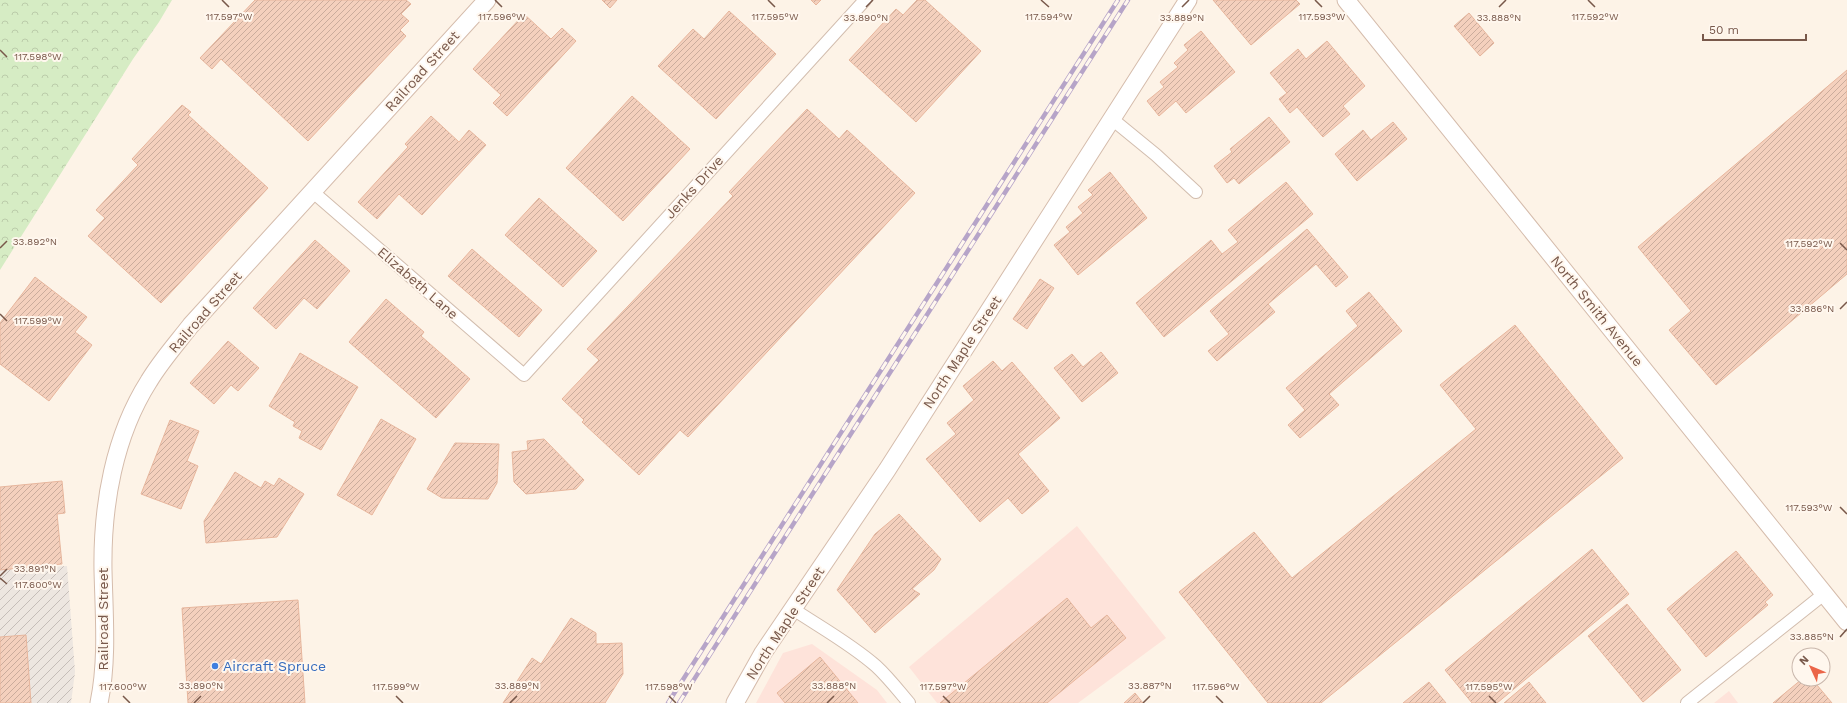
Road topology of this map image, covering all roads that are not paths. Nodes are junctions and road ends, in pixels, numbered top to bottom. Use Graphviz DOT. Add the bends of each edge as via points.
graph roads {
  1 [pos="486,0"];
  2 [pos="865,0"];
  3 [pos="1188,0"];
  4 [pos="1346,0"];
  5 [pos="1112,119"];
  6 [pos="313,192"];
  7 [pos="1196,192"];
  8 [pos="524,375"];
  9 [pos="1824,594"];
  10 [pos="793,609"];
  11 [pos="1847,622"];
  12 [pos="99,703"];
  13 [pos="736,703"];
  14 [pos="908,703"];
  15 [pos="1687,703"];
  1 -- 6 [label="main road, Railroad Street"];
  2 -- 8 [label="street, Jenks Drive"];
  3 -- 5 [label="main road, North Maple Street"];
  4 -- 9 [label="main road, North Smith Avenue"];
  5 -- 7 [label="street"];
  5 -- 10 [label="main road, North Maple Street" via="887,470"];
  6 -- 8 [label="street, Elizabeth Lane"];
  6 -- 12 [label="main road, Railroad Street" via="171,350 149,381 132,413 118,451 105,509 104,627"];
  9 -- 11 [label="main road, North Smith Avenue"];
  9 -- 15 [label="street"];
  10 -- 13 [label="main road, North Maple Street" via="763,653"];
  10 -- 14 [label="street" via="876,666 890,679"];
}
